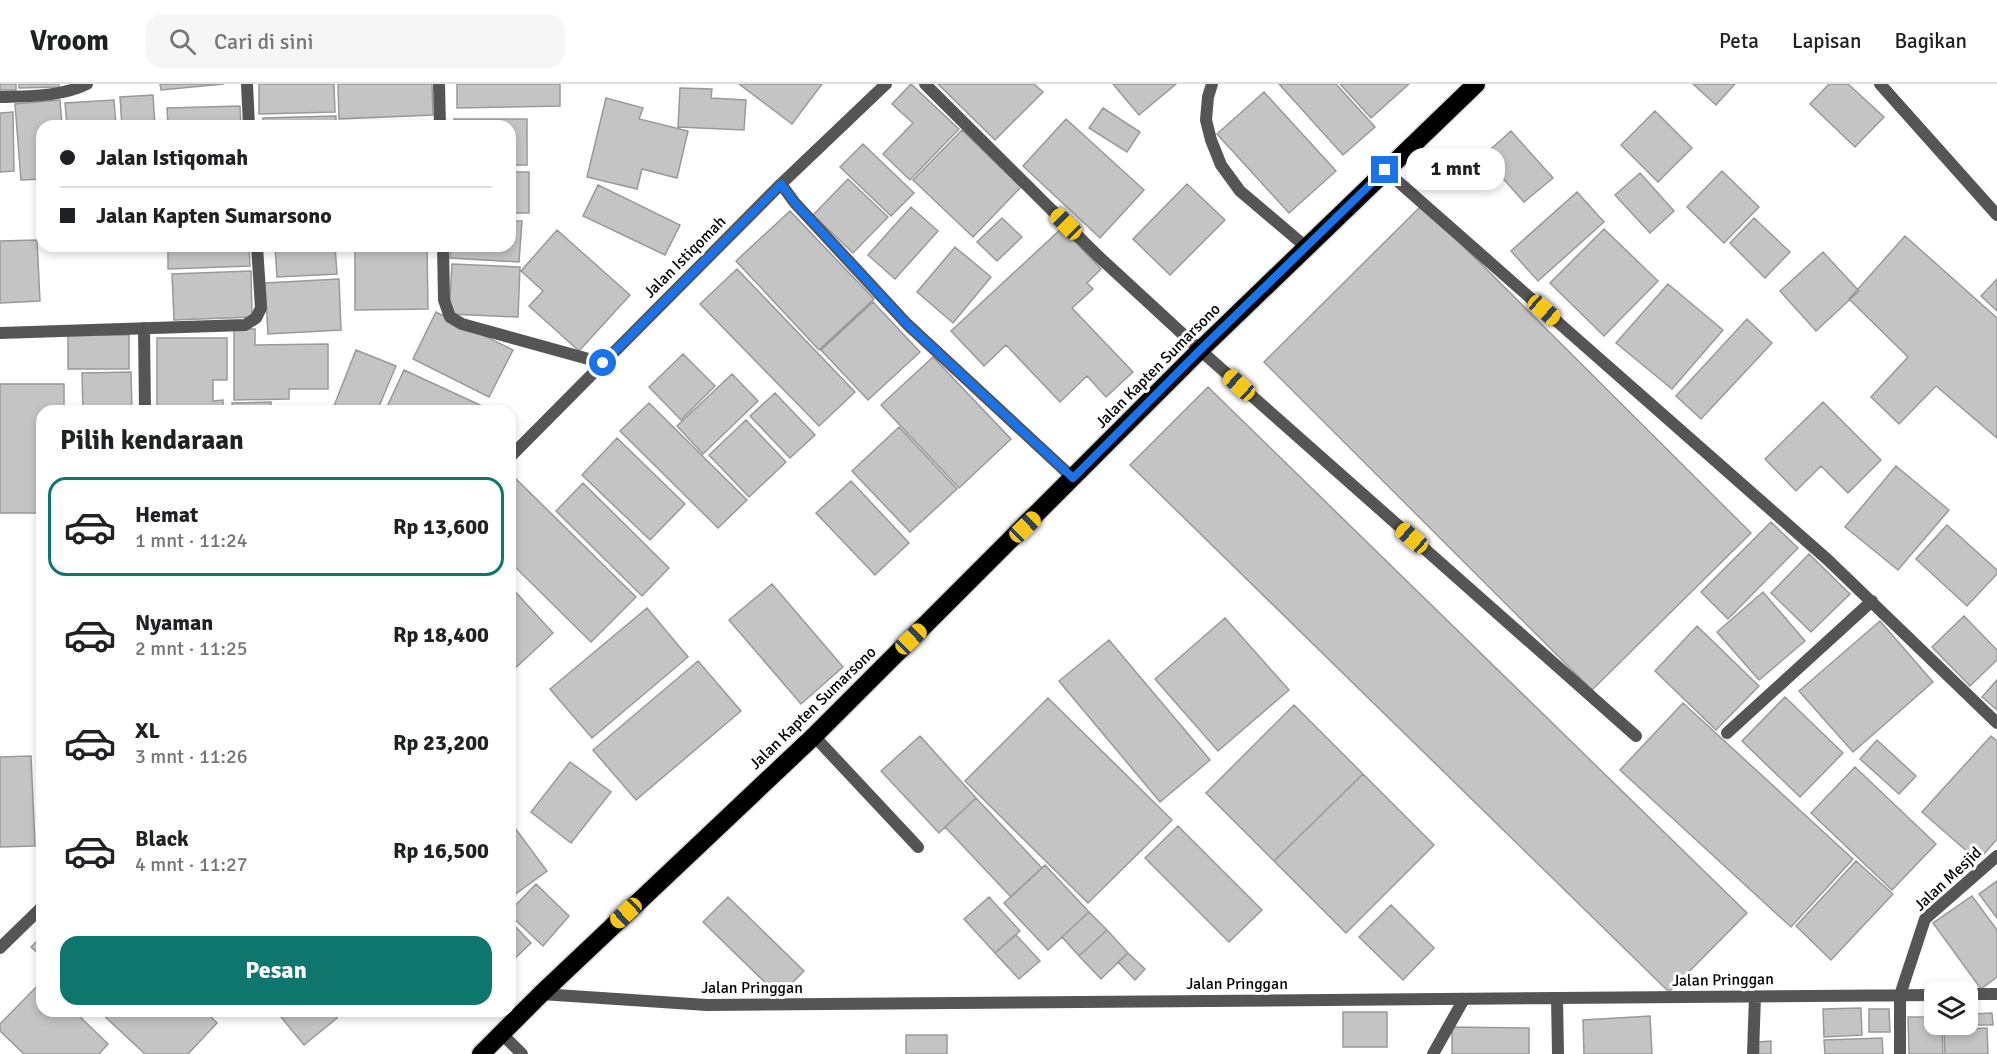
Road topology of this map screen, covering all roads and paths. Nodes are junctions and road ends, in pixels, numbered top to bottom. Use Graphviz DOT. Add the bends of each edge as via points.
graph roads {
  1 [pos="87,84"];
  2 [pos="247,84"];
  3 [pos="439,84"];
  4 [pos="886,84"];
  5 [pos="925,84"];
  6 [pos="1212,84"];
  7 [pos="1476,84"];
  8 [pos="1880,84"];
  9 [pos="0,97"];
  10 [pos="249,120"];
  11 [pos="440,120"];
  12 [pos="1385,170"];
  13 [pos="781,184"];
  14 [pos="1997,215"];
  15 [pos="1306,247"];
  16 [pos="257,252"];
  17 [pos="443,252"];
  18 [pos="144,328"];
  19 [pos="0,333"];
  20 [pos="1200,350"];
  21 [pos="603,363"];
  22 [pos="145,405"];
  23 [pos="516,451"];
  24 [pos="1073,478"];
  25 [pos="1872,601"];
  26 [pos="1997,723"];
  27 [pos="1727,733"];
  28 [pos="813,736"];
  29 [pos="1636,736"];
  30 [pos="918,847"];
  31 [pos="1997,856"];
  32 [pos="36,913"];
  33 [pos="0,948"];
  34 [pos="541,994"];
  35 [pos="1924,994"];
  36 [pos="1978,994"];
  37 [pos="1997,994"];
  38 [pos="1900,995"];
  39 [pos="1755,996"];
  40 [pos="1557,998"];
  41 [pos="1464,999"];
  42 [pos="502,1034"];
  43 [pos="482,1054"];
  44 [pos="522,1054"];
  45 [pos="1433,1054"];
  46 [pos="1558,1054"];
  47 [pos="1753,1054"];
  48 [pos="1900,1054"];
  1 -- 9 [label="street" via="34,96"];
  2 -- 10 [label="street"];
  3 -- 11 [label="street"];
  4 -- 13 [label="street, Jalan Istiqomah"];
  5 -- 20 [label="street" via="1097,255"];
  6 -- 15 [label="street" via="1206,120 1221,165 1240,191"];
  7 -- 12 [label="highway, Jalan Kapten Sumarsono"];
  8 -- 14 [label="street"];
  12 -- 15 [label="highway, Jalan Kapten Sumarsono"];
  12 -- 25 [label="street"];
  13 -- 21 [label="street, Jalan Istiqomah"];
  13 -- 24 [label="street" via="907,324"];
  15 -- 20 [label="highway, Jalan Kapten Sumarsono"];
  16 -- 18 [label="street" via="261,308 256,318 245,325"];
  17 -- 21 [label="street" via="444,300 450,317 462,324"];
  18 -- 19 [label="street"];
  18 -- 22 [label="street"];
  20 -- 24 [label="highway, Jalan Kapten Sumarsono"];
  20 -- 29 [label="street"];
  21 -- 23 [label="street, Jalan Istiqomah"];
  24 -- 28 [label="highway, Jalan Kapten Sumarsono"];
  25 -- 26 [label="street"];
  25 -- 27 [label="street"];
  28 -- 30 [label="street"];
  28 -- 34 [label="highway, Jalan Kapten Sumarsono"];
  31 -- 38 [label="street, Jalan Mesjid" via="1925,919"];
  32 -- 33 [label="street"];
  34 -- 41 [label="street, Jalan Pringgan" via="707,1005"];
  34 -- 42 [label="highway, Jalan Kapten Sumarsono"];
  35 -- 38 [label="street, Jalan Pringgan"];
  36 -- 37 [label="street"];
  38 -- 39 [label="street, Jalan Pringgan"];
  38 -- 48 [label="street, Jalan Mesjid"];
  39 -- 40 [label="street, Jalan Pringgan"];
  39 -- 47 [label="street"];
  40 -- 41 [label="street, Jalan Pringgan"];
  40 -- 46 [label="street"];
  41 -- 45 [label="street"];
  42 -- 43 [label="highway, Jalan Kapten Sumarsono"];
  42 -- 44 [label="street"];
}
